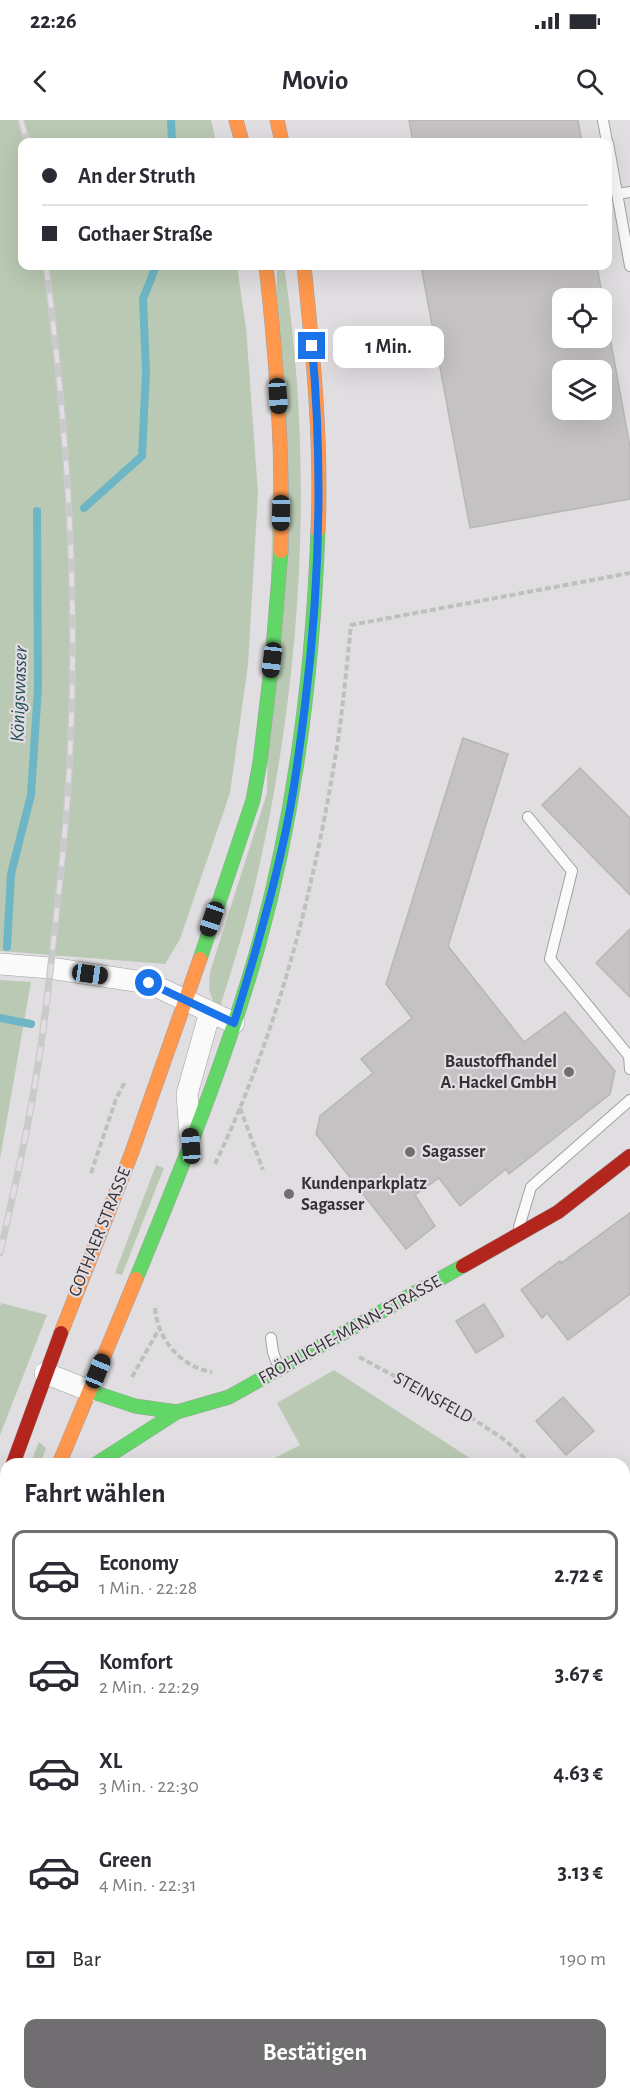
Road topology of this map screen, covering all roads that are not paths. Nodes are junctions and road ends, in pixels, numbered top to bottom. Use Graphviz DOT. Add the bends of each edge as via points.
graph roads {
  1 [pos="237,120"];
  2 [pos="277,120"];
  3 [pos="603,120"];
  4 [pos="241,138"];
  5 [pos="281,138"];
  6 [pos="607,138"];
  7 [pos="612,168"];
  8 [pos="630,192"];
  9 [pos="616,194"];
  10 [pos="630,266"];
  11 [pos="266,270"];
  12 [pos="304,270"];
  13 [pos="528,818"];
  14 [pos="0,964"];
  15 [pos="186,1000"];
  16 [pos="210,1012"];
  17 [pos="234,1023"];
  18 [pos="630,1069"];
  19 [pos="630,1100"];
  20 [pos="191,1146"];
  21 [pos="630,1156"];
  22 [pos="517,1236"];
  23 [pos="271,1338"];
  24 [pos="279,1370"];
  25 [pos="45,1373"];
  26 [pos="90,1391"];
  27 [pos="177,1412"];
  28 [pos="15,1458"];
  29 [pos="62,1458"];
  30 [pos="105,1458"];
  1 -- 4 [label="main road"];
  2 -- 5 [label="main road"];
  3 -- 6 [label="lane"];
  7 -- 9 [label="lane"];
  8 -- 9 [label="lane"];
  9 -- 10 [label="lane"];
  11 -- 15 [label="main road, GOTHAER STRASSE" via="277,370 282,492 272,660 253,800"];
  12 -- 17 [label="main road" via="316,394 317,586 297,768 282,848"];
  13 -- 18 [label="lane" via="572,871 550,958 629,1056"];
  14 -- 15 [label="street" via="149,983"];
  15 -- 16 [label="street"];
  15 -- 25 [label="main road, GOTHAER STRASSE" via="132,1152"];
  16 -- 17 [label="street"];
  16 -- 20 [label="street" via="187,1094"];
  17 -- 20 [label="main road"];
  19 -- 22 [label="lane" via="531,1187"];
  20 -- 26 [label="main road"];
  21 -- 22 [label="main road, FRÖHLICHE-MANN-STRASSE" via="558,1212"];
  22 -- 24 [label="main road, FRÖHLICHE-MANN-STRASSE"];
  23 -- 24 [label="lane"];
  24 -- 27 [label="main road, FRÖHLICHE-MANN-STRASSE" via="229,1397"];
  25 -- 26 [label="street, FRÖHLICHE-MANN-STRASSE"];
  25 -- 28 [label="main road, GOTHAER STRASSE"];
  26 -- 27 [label="main road, FRÖHLICHE-MANN-STRASSE" via="135,1406"];
  26 -- 29 [label="main road"];
  27 -- 30 [label="main road"];
}
